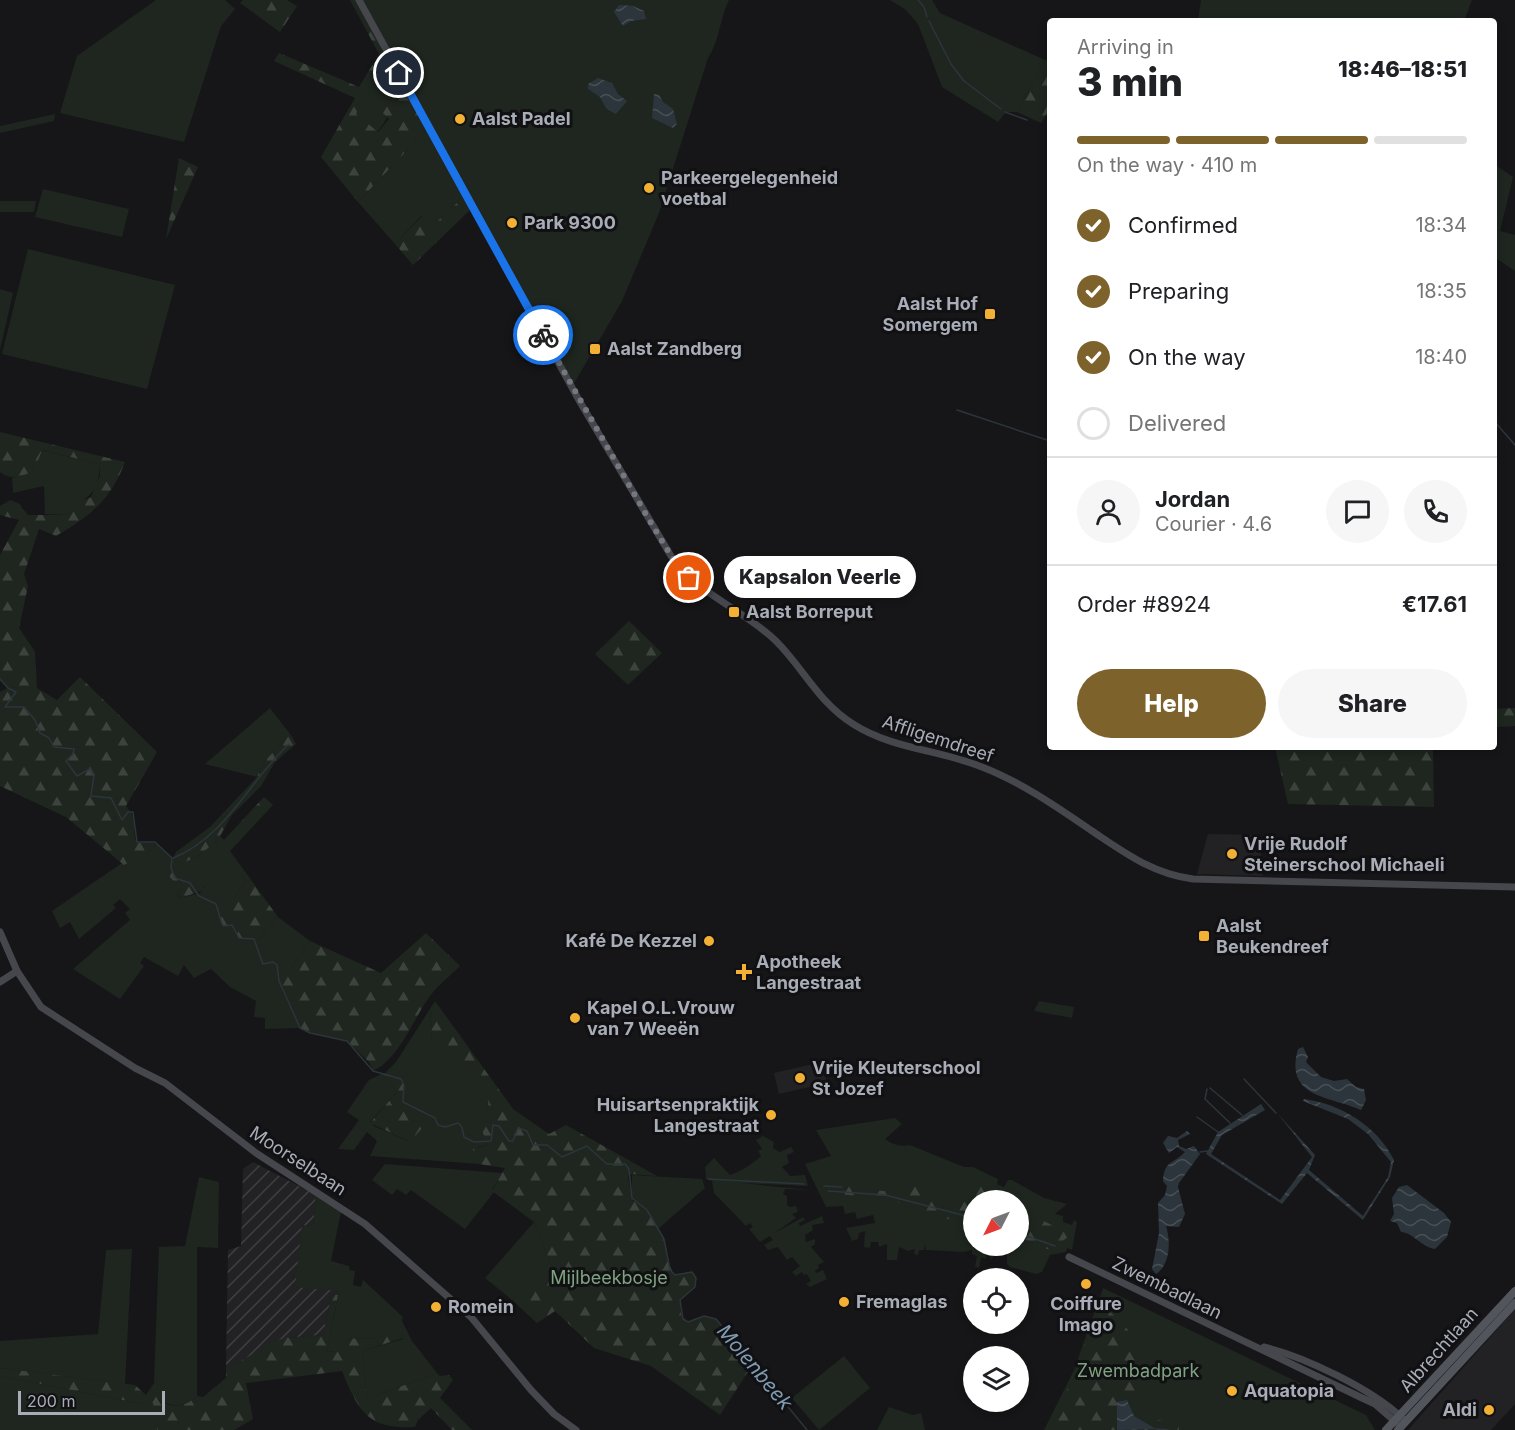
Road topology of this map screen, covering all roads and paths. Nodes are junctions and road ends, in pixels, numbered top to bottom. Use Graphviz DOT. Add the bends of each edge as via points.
graph roads {
  1 [pos="359,0"];
  2 [pos="1515,887"];
  3 [pos="0,932"];
  4 [pos="17,970"];
  5 [pos="0,982"];
  6 [pos="1069,1257"];
  7 [pos="1515,1291"];
  8 [pos="1515,1303"];
  9 [pos="1253,1345"];
  10 [pos="1298,1367"];
  11 [pos="1331,1375"];
  12 [pos="1362,1393"];
  13 [pos="1397,1418"];
  14 [pos="1402,1426"];
  15 [pos="576,1430"];
  16 [pos="1386,1430"];
  1 -- 2 [label="street, Affligemdreef" via="579,402 671,556 689,578 775,640 838,714 856,726 905,746 984,767 1052,804 1148,867 1166,874 1193,879"];
  3 -- 4 [label="street, Moorselbaan"];
  4 -- 5 [label="street"];
  4 -- 15 [label="street, Moorselbaan" via="31,994 50,1013 165,1083 256,1153 365,1224 471,1317 531,1390"];
  6 -- 9 [label="street, Zwembadlaan"];
  7 -- 13 [label="main road, Albrechtlaan"];
  8 -- 14 [label="main road, Albrechtlaan"];
  9 -- 10 [label="street, Zwembadlaan"];
  9 -- 11 [label="street, Zwembadlaan" via="1288,1355"];
  10 -- 11 [label="street" via="1300,1363"];
  10 -- 12 [label="street, Zwembadlaan"];
  11 -- 12 [label="street, Zwembadlaan"];
  12 -- 13 [label="street, Zwembadlaan" via="1382,1399"];
  13 -- 14 [label="street, Zwembadlaan"];
  13 -- 16 [label="main road, Albrechtlaan"];
}
